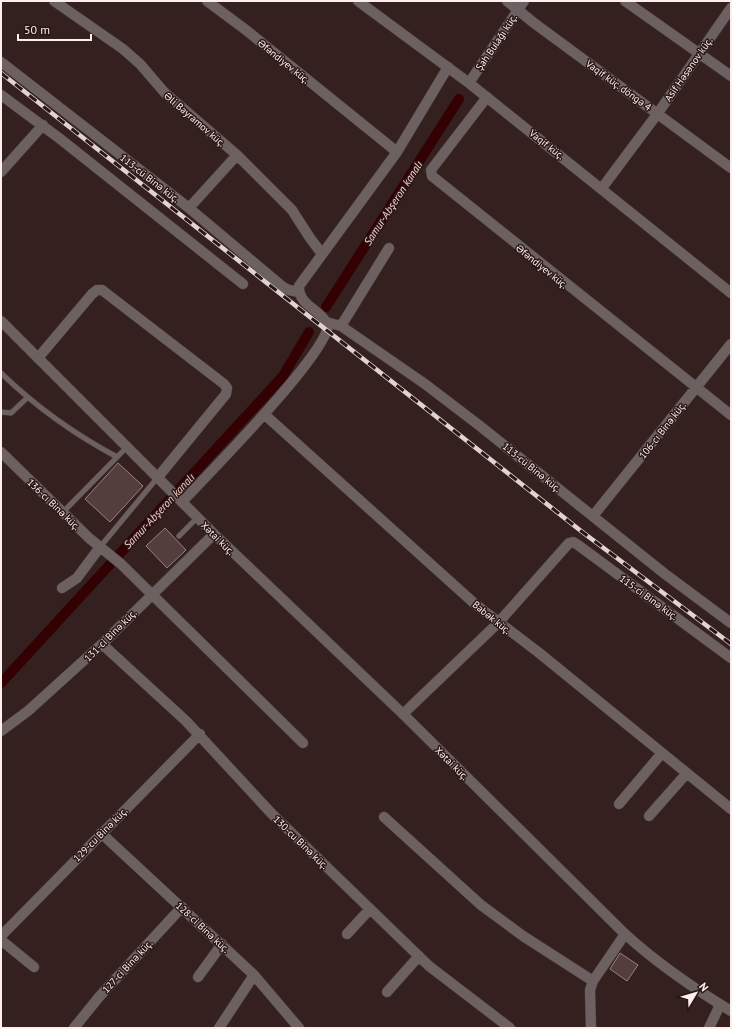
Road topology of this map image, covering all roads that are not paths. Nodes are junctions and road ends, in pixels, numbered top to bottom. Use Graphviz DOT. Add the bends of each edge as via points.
graph roads {
  1 [pos="54,1"];
  2 [pos="207,1"];
  3 [pos="358,1"];
  4 [pos="507,1"];
  5 [pos="524,1"];
  6 [pos="625,1"];
  7 [pos="731,8"];
  8 [pos="518,10"];
  9 [pos="699,54"];
  10 [pos="1,62"];
  11 [pos="448,67"];
  12 [pos="731,76"];
  13 [pos="469,83"];
  14 [pos="1,95"];
  15 [pos="487,97"];
  16 [pos="658,113"];
  17 [pos="43,126"];
  18 [pos="397,152"];
  19 [pos="237,155"];
  20 [pos="731,168"];
  21 [pos="1,172"];
  22 [pos="602,188"];
  23 [pos="189,208"];
  24 [pos="389,248"];
  25 [pos="322,254"];
  26 [pos="242,284"];
  27 [pos="298,292"];
  28 [pos="731,293"];
  29 [pos="1,321"];
  30 [pos="326,322"];
  31 [pos="341,326"];
  32 [pos="731,344"];
  33 [pos="38,358"];
  34 [pos="1,373"];
  35 [pos="695,388"];
  36 [pos="27,398"];
  37 [pos="1,412"];
  38 [pos="264,414"];
  39 [pos="731,415"];
  40 [pos="128,446"];
  41 [pos="1,452"];
  42 [pos="117,457"];
  43 [pos="158,477"];
  44 [pos="182,502"];
  45 [pos="63,512"];
  46 [pos="593,516"];
  47 [pos="198,517"];
  48 [pos="214,534"];
  49 [pos="179,536"];
  50 [pos="100,547"];
  51 [pos="62,588"];
  52 [pos="152,594"];
  53 [pos="498,623"];
  54 [pos="731,623"];
  55 [pos="102,644"];
  56 [pos="731,658"];
  57 [pos="403,714"];
  58 [pos="1,731"];
  59 [pos="200,734"];
  60 [pos="303,743"];
  61 [pos="662,753"];
  62 [pos="687,773"];
  63 [pos="619,804"];
  64 [pos="731,809"];
  65 [pos="649,816"];
  66 [pos="384,817"];
  67 [pos="101,833"];
  68 [pos="182,907"];
  69 [pos="370,909"];
  70 [pos="347,934"];
  71 [pos="626,934"];
  72 [pos="1,936"];
  73 [pos="1,940"];
  74 [pos="222,944"];
  75 [pos="419,956"];
  76 [pos="34,967"];
  77 [pos="254,976"];
  78 [pos="198,977"];
  79 [pos="593,981"];
  80 [pos="387,992"];
  81 [pos="720,1005"];
  82 [pos="731,1011"];
  83 [pos="74,1028"];
  84 [pos="219,1028"];
  85 [pos="299,1028"];
  86 [pos="510,1028"];
  87 [pos="591,1028"];
  88 [pos="709,1028"];
  1 -- 19 [label="street, Əli Bayramov küç." via="124,49 165,93"];
  2 -- 18 [label="street, Əfəndiyev küç."];
  3 -- 11 [label="street, Vaqif küç."];
  4 -- 8 [label="street, Vaqif küç. döngə 4"];
  5 -- 8 [label="street, Şah Bulağı küç."];
  6 -- 9 [label="street"];
  7 -- 9 [label="street, Asif Həsənov küç."];
  8 -- 13 [label="street, Şah Bulağı küç."];
  8 -- 16 [label="street, Vaqif küç. döngə 4"];
  9 -- 12 [label="street"];
  9 -- 16 [label="street, Asif Həsənov küç."];
  10 -- 23 [label="street, 113-cü Binə küç."];
  11 -- 13 [label="street, Vaqif küç."];
  11 -- 18 [label="street"];
  13 -- 15 [label="street, Vaqif küç."];
  14 -- 17 [label="street"];
  15 -- 22 [label="street, Vaqif küç."];
  15 -- 35 [label="street, Əfəndiyev küç." via="431,170 432,176"];
  16 -- 20 [label="street, Vaqif küç. döngə 4"];
  16 -- 22 [label="street, Asif Həsənov küç."];
  17 -- 21 [label="street"];
  17 -- 26 [label="street"];
  18 -- 25 [label="street"];
  19 -- 23 [label="street"];
  19 -- 25 [label="street, Əli Bayramov küç." via="292,210"];
  22 -- 28 [label="street, Vaqif küç."];
  23 -- 27 [label="street, 113-cü Binə küç." via="283,287"];
  24 -- 31 [label="street"];
  25 -- 27 [label="street" via="302,281"];
  27 -- 30 [label="street"];
  29 -- 33 [label="street"];
  30 -- 31 [label="street, 113-cü Binə küç."];
  30 -- 38 [label="street" via="327,332 314,353"];
  31 -- 46 [label="street, 113-cü Binə küç." via="431,389"];
  32 -- 35 [label="street, 106-cı Binə küç."];
  33 -- 40 [label="street"];
  33 -- 43 [label="street" via="92,294 102,290 224,384 227,388 226,394"];
  34 -- 36 [label="lane"];
  35 -- 39 [label="street, Əfəndiyev küç."];
  35 -- 46 [label="street, 106-cı Binə küç."];
  36 -- 37 [label="lane" via="10,413"];
  36 -- 42 [label="lane" via="74,433"];
  38 -- 44 [label="street"];
  38 -- 53 [label="street, Babək küç."];
  40 -- 42 [label="lane"];
  40 -- 43 [label="street"];
  41 -- 45 [label="street, 136-cı Binə küç."];
  42 -- 45 [label="lane"];
  43 -- 44 [label="street, Xətai küç."];
  43 -- 50 [label="lane"];
  44 -- 47 [label="street, Xətai küç."];
  45 -- 50 [label="street, 136-cı Binə küç."];
  46 -- 54 [label="street, 113-cü Binə küç."];
  47 -- 48 [label="street, Xətai küç."];
  47 -- 49 [label="lane"];
  48 -- 52 [label="street, 131-ci Binə küç."];
  48 -- 57 [label="street, Xətai küç."];
  50 -- 51 [label="street" via="77,578"];
  50 -- 52 [label="street, 136-cı Binə küç."];
  52 -- 55 [label="street, 131-ci Binə küç."];
  52 -- 60 [label="street, 136-cı Binə küç."];
  53 -- 56 [label="street, 115-ci Binə küç." via="566,544 574,542"];
  53 -- 57 [label="street"];
  53 -- 61 [label="street, Babək küç." via="538,652"];
  55 -- 58 [label="street, 131-ci Binə küç." via="28,711"];
  55 -- 59 [label="street, 130-cu Binə küç."];
  57 -- 71 [label="street, Xətai küç."];
  59 -- 67 [label="street, 129-cu Binə küç."];
  59 -- 69 [label="street, 130-cu Binə küç." via="272,814"];
  61 -- 62 [label="street, Babək küç."];
  61 -- 63 [label="street"];
  62 -- 64 [label="street, Babək küç."];
  62 -- 65 [label="street"];
  66 -- 79 [label="street" via="481,905"];
  67 -- 68 [label="street, 128-ci Binə küç."];
  67 -- 72 [label="street, 129-cu Binə küç."];
  68 -- 74 [label="street, 128-ci Binə küç."];
  68 -- 83 [label="street, 127-ci Binə küç." via="91,1005"];
  69 -- 70 [label="street"];
  69 -- 75 [label="street, 130-cu Binə küç."];
  71 -- 79 [label="street"];
  71 -- 81 [label="street, Xətai küç." via="662,966"];
  73 -- 76 [label="street"];
  74 -- 77 [label="street, 128-ci Binə küç."];
  74 -- 78 [label="street"];
  75 -- 80 [label="street"];
  75 -- 86 [label="street, 130-cu Binə küç."];
  77 -- 84 [label="street"];
  77 -- 85 [label="street, 128-ci Binə küç."];
  79 -- 87 [label="street" via="590,990"];
  81 -- 82 [label="street, Xətai küç."];
  81 -- 88 [label="street"];
}
